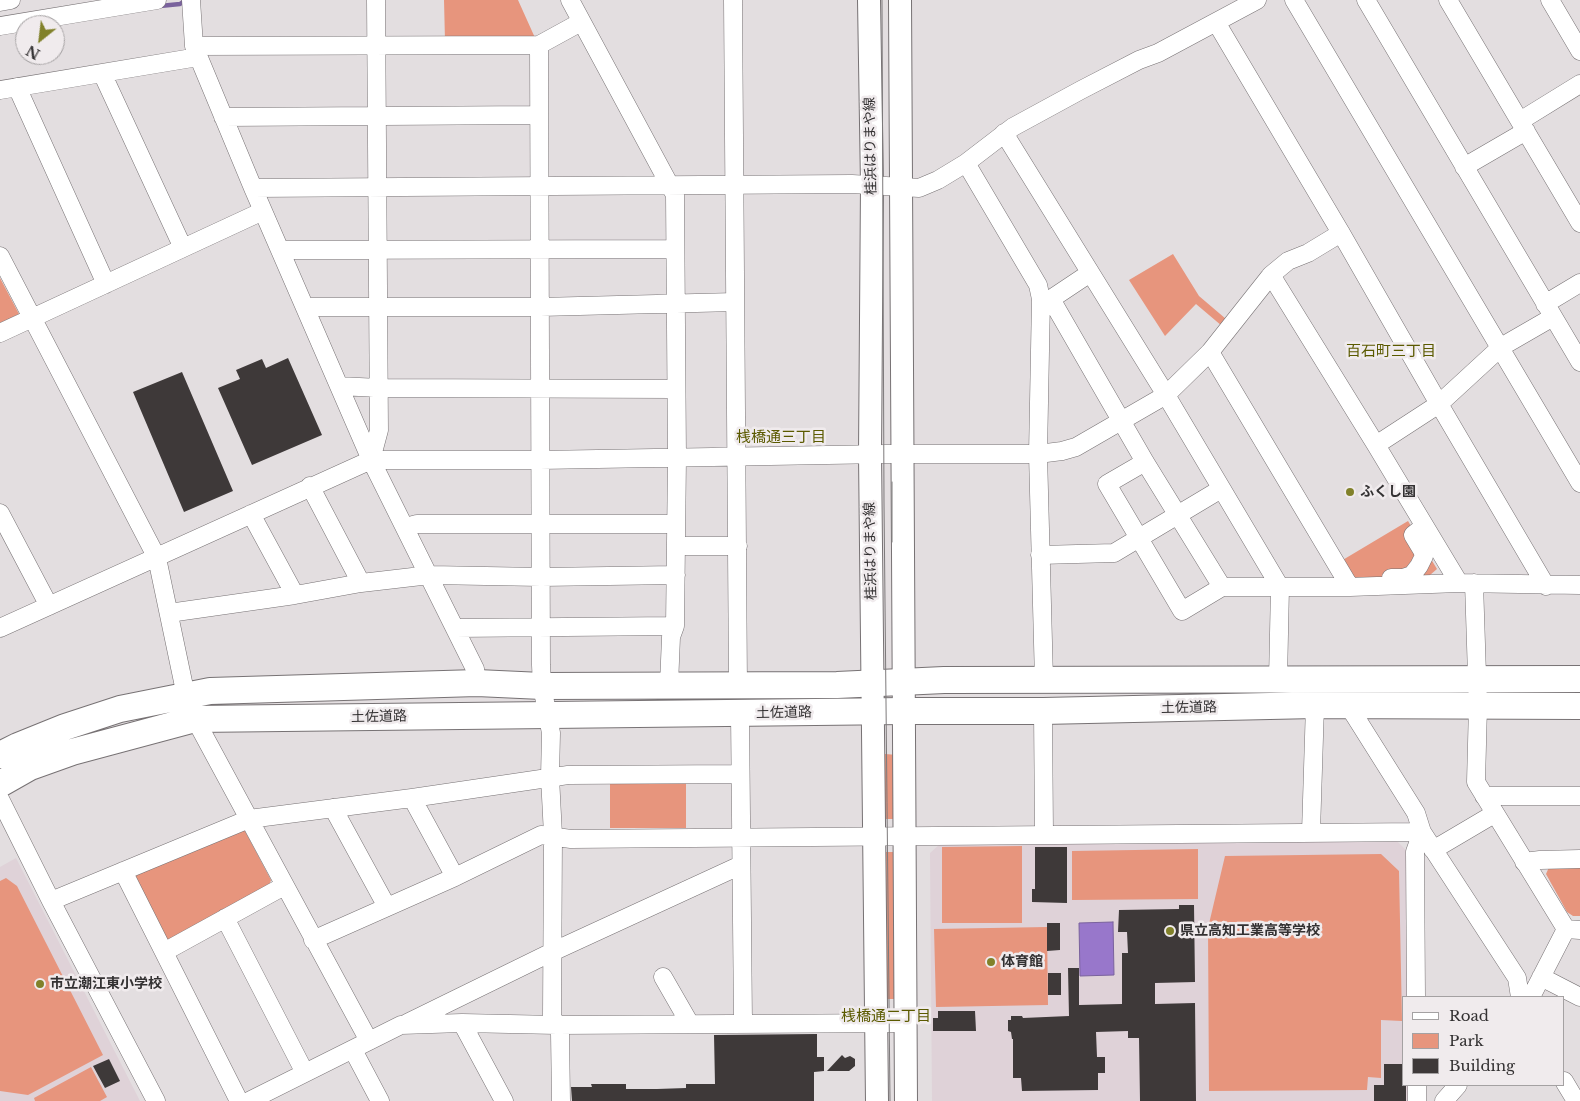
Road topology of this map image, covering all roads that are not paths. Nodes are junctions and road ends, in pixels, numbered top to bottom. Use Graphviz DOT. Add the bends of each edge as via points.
graph roads {
  1 [pos="11,0"];
  2 [pos="157,0"];
  3 [pos="191,0"];
  4 [pos="376,0"];
  5 [pos="570,0"];
  6 [pos="734,0"];
  7 [pos="869,0"];
  8 [pos="900,0"];
  9 [pos="1257,0"];
  10 [pos="1294,0"];
  11 [pos="1366,0"];
  12 [pos="1448,0"];
  13 [pos="1550,0"];
  14 [pos="0,2"];
  15 [pos="581,22"];
  16 [pos="1216,22"];
  17 [pos="0,26"];
  18 [pos="539,45"];
  19 [pos="376,46"];
  20 [pos="1580,51"];
  21 [pos="196,52"];
  22 [pos="102,73"];
  23 [pos="1580,84"];
  24 [pos="8,88"];
  25 [pos="539,115"];
  26 [pos="223,117"];
  27 [pos="376,117"];
  28 [pos="1523,126"];
  29 [pos="1004,133"];
  30 [pos="966,163"];
  31 [pos="1464,167"];
  32 [pos="670,184"];
  33 [pos="734,185"];
  34 [pos="872,186"];
  35 [pos="376,187"];
  36 [pos="539,187"];
  37 [pos="253,188"];
  38 [pos="900,188"];
  39 [pos="263,211"];
  40 [pos="1580,223"];
  41 [pos="1341,233"];
  42 [pos="183,248"];
  43 [pos="540,249"];
  44 [pos="674,249"];
  45 [pos="280,250"];
  46 [pos="377,250"];
  47 [pos="0,256"];
  48 [pos="1090,274"];
  49 [pos="1271,275"];
  50 [pos="1580,283"];
  51 [pos="106,284"];
  52 [pos="1046,299"];
  53 [pos="736,302"];
  54 [pos="675,304"];
  55 [pos="378,306"];
  56 [pos="305,307"];
  57 [pos="540,307"];
  58 [pos="1549,310"];
  59 [pos="32,318"];
  60 [pos="0,333"];
  61 [pos="1501,347"];
  62 [pos="1210,352"];
  63 [pos="1580,362"];
  64 [pos="339,386"];
  65 [pos="379,388"];
  66 [pos="540,388"];
  67 [pos="676,389"];
  68 [pos="1166,396"];
  69 [pos="1438,404"];
  70 [pos="1121,420"];
  71 [pos="1376,445"];
  72 [pos="870,454"];
  73 [pos="903,454"];
  74 [pos="1038,454"];
  75 [pos="737,456"];
  76 [pos="677,458"];
  77 [pos="371,460"];
  78 [pos="540,460"];
  79 [pos="1145,462"];
  80 [pos="1580,483"];
  81 [pos="310,486"];
  82 [pos="1220,489"];
  83 [pos="0,513"];
  84 [pos="251,514"];
  85 [pos="1178,515"];
  86 [pos="540,523"];
  87 [pos="676,524"];
  88 [pos="406,527"];
  89 [pos="1138,538"];
  90 [pos="1422,542"];
  91 [pos="676,546"];
  92 [pos="738,546"];
  93 [pos="1040,554"];
  94 [pos="157,558"];
  95 [pos="1350,568"];
  96 [pos="430,576"];
  97 [pos="676,576"];
  98 [pos="541,577"];
  99 [pos="361,582"];
  100 [pos="1466,583"];
  101 [pos="1580,585"];
  102 [pos="1546,586"];
  103 [pos="1222,587"];
  104 [pos="1280,587"];
  105 [pos="1350,587"];
  106 [pos="295,595"];
  107 [pos="49,606"];
  108 [pos="169,613"];
  109 [pos="541,626"];
  110 [pos="675,626"];
  111 [pos="0,628"];
  112 [pos="455,628"];
  113 [pos="1477,678"];
  114 [pos="1580,679"];
  115 [pos="1044,680"];
  116 [pos="1278,680"];
  117 [pos="903,682"];
  118 [pos="477,683"];
  119 [pos="872,684"];
  120 [pos="669,685"];
  121 [pos="738,685"];
  122 [pos="542,686"];
  123 [pos="1315,705"];
  124 [pos="1348,705"];
  125 [pos="1478,706"];
  126 [pos="1580,706"];
  127 [pos="191,707"];
  128 [pos="873,711"];
  129 [pos="904,711"];
  130 [pos="1044,711"];
  131 [pos="740,714"];
  132 [pos="547,716"];
  133 [pos="0,755"];
  134 [pos="740,774"];
  135 [pos="550,777"];
  136 [pos="0,784"];
  137 [pos="1484,796"];
  138 [pos="1580,796"];
  139 [pos="0,798"];
  140 [pos="412,798"];
  141 [pos="333,808"];
  142 [pos="1494,814"];
  143 [pos="249,818"];
  144 [pos="1311,832"];
  145 [pos="1422,832"];
  146 [pos="1044,834"];
  147 [pos="874,835"];
  148 [pos="905,835"];
  149 [pos="553,836"];
  150 [pos="741,837"];
  151 [pos="1433,850"];
  152 [pos="1580,860"];
  153 [pos="1524,862"];
  154 [pos="741,865"];
  155 [pos="123,871"];
  156 [pos="455,877"];
  157 [pos="284,886"];
  158 [pos="51,901"];
  159 [pos="387,907"];
  160 [pos="225,918"];
  161 [pos="1573,929"];
  162 [pos="314,940"];
  163 [pos="164,952"];
  164 [pos="552,952"];
  165 [pos="664,976"];
  166 [pos="1541,977"];
  167 [pos="1416,996"];
  168 [pos="1520,996"];
  169 [pos="1532,996"];
  170 [pos="1580,997"];
  171 [pos="876,1022"];
  172 [pos="462,1023"];
  173 [pos="743,1023"];
  174 [pos="906,1023"];
  175 [pos="690,1024"];
  176 [pos="557,1025"];
  177 [pos="401,1026"];
  178 [pos="369,1041"];
  179 [pos="353,1050"];
  180 [pos="305,1074"];
  181 [pos="1565,1083"];
  182 [pos="1417,1086"];
  183 [pos="1457,1086"];
  184 [pos="257,1099"];
  185 [pos="156,1101"];
  186 [pos="239,1101"];
  187 [pos="380,1101"];
  188 [pos="504,1101"];
  189 [pos="561,1101"];
  190 [pos="877,1101"];
  191 [pos="906,1101"];
  192 [pos="1417,1101"];
  193 [pos="1444,1101"];
  194 [pos="1576,1101"];
  1 -- 14 [label="street"];
  2 -- 17 [label="street"];
  3 -- 21 [label="street"];
  4 -- 19 [label="street"];
  5 -- 15 [label="street"];
  6 -- 33 [label="street"];
  7 -- 34 [label="main road, 桂浜はりまや線"];
  8 -- 38 [label="main road, 桂浜はりまや線"];
  9 -- 16 [label="street"];
  10 -- 61 [label="street"];
  11 -- 31 [label="street"];
  12 -- 28 [label="street"];
  13 -- 20 [label="street"];
  15 -- 18 [label="street"];
  15 -- 32 [label="street" via="660,171"];
  16 -- 29 [label="street"];
  16 -- 41 [label="street"];
  18 -- 19 [label="street"];
  18 -- 25 [label="street"];
  19 -- 21 [label="street"];
  19 -- 27 [label="street"];
  21 -- 22 [label="street"];
  21 -- 26 [label="street"];
  22 -- 24 [label="street"];
  22 -- 42 [label="street"];
  23 -- 28 [label="street"];
  24 -- 51 [label="street"];
  25 -- 27 [label="street"];
  25 -- 36 [label="street"];
  26 -- 27 [label="street"];
  26 -- 37 [label="street"];
  27 -- 35 [label="street"];
  28 -- 31 [label="street"];
  28 -- 40 [label="street"];
  29 -- 30 [label="street"];
  29 -- 48 [label="street"];
  30 -- 38 [label="street" via="919,188"];
  30 -- 52 [label="street"];
  31 -- 58 [label="street"];
  32 -- 33 [label="street"];
  32 -- 36 [label="street"];
  32 -- 44 [label="street" via="675,195"];
  33 -- 34 [label="street"];
  33 -- 53 [label="street"];
  34 -- 38 [label="street"];
  34 -- 72 [label="main road, 桂浜はりまや線"];
  35 -- 36 [label="street"];
  35 -- 37 [label="street"];
  35 -- 46 [label="street"];
  36 -- 43 [label="street"];
  37 -- 39 [label="street"];
  38 -- 73 [label="main road, 桂浜はりまや線"];
  39 -- 42 [label="street"];
  39 -- 45 [label="street"];
  41 -- 49 [label="street" via="1308,254 1288,261"];
  41 -- 69 [label="street"];
  42 -- 51 [label="street"];
  43 -- 44 [label="street"];
  43 -- 46 [label="street"];
  43 -- 57 [label="street"];
  44 -- 54 [label="street"];
  45 -- 46 [label="street"];
  45 -- 56 [label="street"];
  46 -- 55 [label="street"];
  47 -- 59 [label="street"];
  48 -- 52 [label="street"];
  48 -- 68 [label="street"];
  49 -- 62 [label="street"];
  49 -- 71 [label="street"];
  50 -- 58 [label="street"];
  51 -- 59 [label="street"];
  52 -- 70 [label="street"];
  52 -- 74 [label="street"];
  53 -- 54 [label="street"];
  53 -- 75 [label="street"];
  54 -- 57 [label="street"];
  54 -- 67 [label="street"];
  55 -- 56 [label="street"];
  55 -- 57 [label="street"];
  55 -- 65 [label="street"];
  56 -- 64 [label="street"];
  57 -- 66 [label="street"];
  58 -- 61 [label="street"];
  58 -- 63 [label="street"];
  59 -- 60 [label="street"];
  59 -- 94 [label="street"];
  61 -- 69 [label="street"];
  61 -- 80 [label="street"];
  62 -- 68 [label="street"];
  62 -- 105 [label="street"];
  64 -- 65 [label="street"];
  64 -- 77 [label="street"];
  65 -- 66 [label="street"];
  65 -- 77 [label="street" via="379,430"];
  66 -- 67 [label="street"];
  66 -- 78 [label="street"];
  67 -- 76 [label="street"];
  68 -- 70 [label="street"];
  68 -- 82 [label="street"];
  69 -- 71 [label="street"];
  69 -- 102 [label="street"];
  70 -- 74 [label="street" via="1076,447"];
  70 -- 79 [label="street"];
  71 -- 100 [label="street"];
  72 -- 73 [label="street"];
  72 -- 75 [label="street"];
  72 -- 119 [label="main road, 桂浜はりまや線"];
  73 -- 74 [label="street"];
  73 -- 117 [label="main road, 桂浜はりまや線"];
  74 -- 93 [label="street"];
  75 -- 76 [label="street"];
  75 -- 92 [label="street"];
  76 -- 78 [label="street"];
  76 -- 87 [label="street"];
  77 -- 78 [label="street"];
  77 -- 81 [label="street"];
  77 -- 88 [label="street"];
  78 -- 86 [label="street"];
  79 -- 85 [label="street"];
  79 -- 89 [label="street" via="1107,484"];
  81 -- 84 [label="street"];
  81 -- 99 [label="street"];
  82 -- 85 [label="street"];
  82 -- 104 [label="street"];
  83 -- 107 [label="street"];
  84 -- 94 [label="street"];
  84 -- 106 [label="street"];
  85 -- 89 [label="street"];
  85 -- 103 [label="street"];
  86 -- 87 [label="street"];
  86 -- 88 [label="street" via="417,524"];
  86 -- 98 [label="street"];
  87 -- 91 [label="street"];
  88 -- 96 [label="street"];
  89 -- 93 [label="street" via="1114,554"];
  89 -- 103 [label="street" via="1182,611"];
  90 -- 95 [label="street" via="1424,556 1419,566 1403,578 1363,580"];
  91 -- 92 [label="street"];
  91 -- 97 [label="street"];
  92 -- 121 [label="street"];
  93 -- 115 [label="street"];
  94 -- 107 [label="street"];
  94 -- 108 [label="street"];
  96 -- 98 [label="street"];
  96 -- 99 [label="street"];
  96 -- 112 [label="street"];
  97 -- 98 [label="street"];
  97 -- 110 [label="street"];
  98 -- 109 [label="street"];
  99 -- 106 [label="street"];
  100 -- 102 [label="street"];
  100 -- 105 [label="street"];
  100 -- 113 [label="street"];
  101 -- 102 [label="street"];
  103 -- 104 [label="street"];
  104 -- 105 [label="street"];
  104 -- 116 [label="street"];
  106 -- 108 [label="street"];
  107 -- 111 [label="street"];
  108 -- 127 [label="street"];
  109 -- 110 [label="street"];
  109 -- 112 [label="street"];
  109 -- 122 [label="street"];
  110 -- 120 [label="street" via="671,637"];
  112 -- 118 [label="street" via="475,669"];
  113 -- 114 [label="highway, 土佐道路"];
  113 -- 116 [label="highway, 土佐道路"];
  113 -- 125 [label="street"];
  115 -- 116 [label="highway, 土佐道路"];
  115 -- 117 [label="highway, 土佐道路"];
  117 -- 119 [label="highway, 土佐道路"];
  117 -- 129 [label="main road, 桂浜はりまや線"];
  118 -- 122 [label="highway, 土佐道路"];
  118 -- 127 [label="highway, 土佐道路" via="210,691"];
  119 -- 121 [label="highway, 土佐道路"];
  119 -- 128 [label="main road, 桂浜はりまや線"];
  120 -- 121 [label="highway, 土佐道路"];
  120 -- 122 [label="highway, 土佐道路"];
  122 -- 132 [label="street"];
  123 -- 124 [label="highway, 土佐道路"];
  123 -- 130 [label="highway, 土佐道路"];
  123 -- 144 [label="street"];
  124 -- 125 [label="highway, 土佐道路"];
  124 -- 145 [label="street" via="1416,813"];
  125 -- 126 [label="highway, 土佐道路"];
  125 -- 137 [label="street" via="1476,782"];
  127 -- 132 [label="highway, 土佐道路"];
  127 -- 133 [label="highway, 土佐道路" via="120,708"];
  127 -- 136 [label="highway, 土佐道路" via="30,767"];
  127 -- 143 [label="street"];
  128 -- 129 [label="highway, 土佐道路"];
  128 -- 131 [label="highway, 土佐道路"];
  128 -- 147 [label="main road, 桂浜はりまや線"];
  129 -- 130 [label="highway, 土佐道路"];
  129 -- 148 [label="main road, 桂浜はりまや線"];
  130 -- 146 [label="street"];
  131 -- 132 [label="highway, 土佐道路"];
  131 -- 134 [label="street"];
  132 -- 135 [label="street" via="551,733"];
  134 -- 135 [label="street"];
  134 -- 150 [label="street"];
  135 -- 140 [label="street"];
  135 -- 149 [label="street"];
  137 -- 138 [label="street"];
  137 -- 142 [label="street"];
  139 -- 158 [label="street"];
  140 -- 141 [label="street"];
  140 -- 156 [label="street"];
  141 -- 143 [label="street"];
  141 -- 159 [label="street"];
  142 -- 151 [label="street"];
  142 -- 153 [label="street"];
  143 -- 155 [label="street"];
  143 -- 157 [label="street"];
  144 -- 145 [label="street"];
  144 -- 146 [label="street"];
  145 -- 151 [label="street"];
  145 -- 167 [label="street" via="1415,852"];
  146 -- 148 [label="street"];
  147 -- 148 [label="street"];
  147 -- 150 [label="street"];
  147 -- 171 [label="main road, 桂浜はりまや線"];
  148 -- 174 [label="main road, 桂浜はりまや線"];
  149 -- 150 [label="street" via="572,839"];
  149 -- 156 [label="street" via="541,835"];
  149 -- 164 [label="street"];
  150 -- 154 [label="street"];
  151 -- 168 [label="street" via="1517,978"];
  152 -- 153 [label="street"];
  153 -- 161 [label="street"];
  154 -- 164 [label="street"];
  154 -- 173 [label="street"];
  155 -- 158 [label="street"];
  155 -- 163 [label="street"];
  156 -- 159 [label="street"];
  157 -- 160 [label="street"];
  157 -- 162 [label="street"];
  158 -- 185 [label="street"];
  159 -- 162 [label="street"];
  160 -- 163 [label="street"];
  160 -- 180 [label="street"];
  161 -- 166 [label="street"];
  162 -- 178 [label="street"];
  163 -- 186 [label="street"];
  164 -- 176 [label="street" via="552,1016"];
  164 -- 177 [label="street"];
  165 -- 175 [label="street"];
  166 -- 169 [label="street"];
  166 -- 170 [label="street"];
  171 -- 173 [label="street"];
  171 -- 174 [label="street"];
  171 -- 190 [label="main road, 桂浜はりまや線"];
  172 -- 176 [label="street"];
  172 -- 177 [label="street"];
  172 -- 188 [label="street"];
  173 -- 175 [label="street"];
  174 -- 191 [label="main road, 桂浜はりまや線"];
  175 -- 176 [label="street"];
  176 -- 189 [label="street" via="560,1033"];
  177 -- 178 [label="street"];
  178 -- 179 [label="street"];
  179 -- 180 [label="street"];
  179 -- 187 [label="street"];
  180 -- 184 [label="street"];
  181 -- 194 [label="street"];
  182 -- 192 [label="street"];
  183 -- 193 [label="street"];
}
